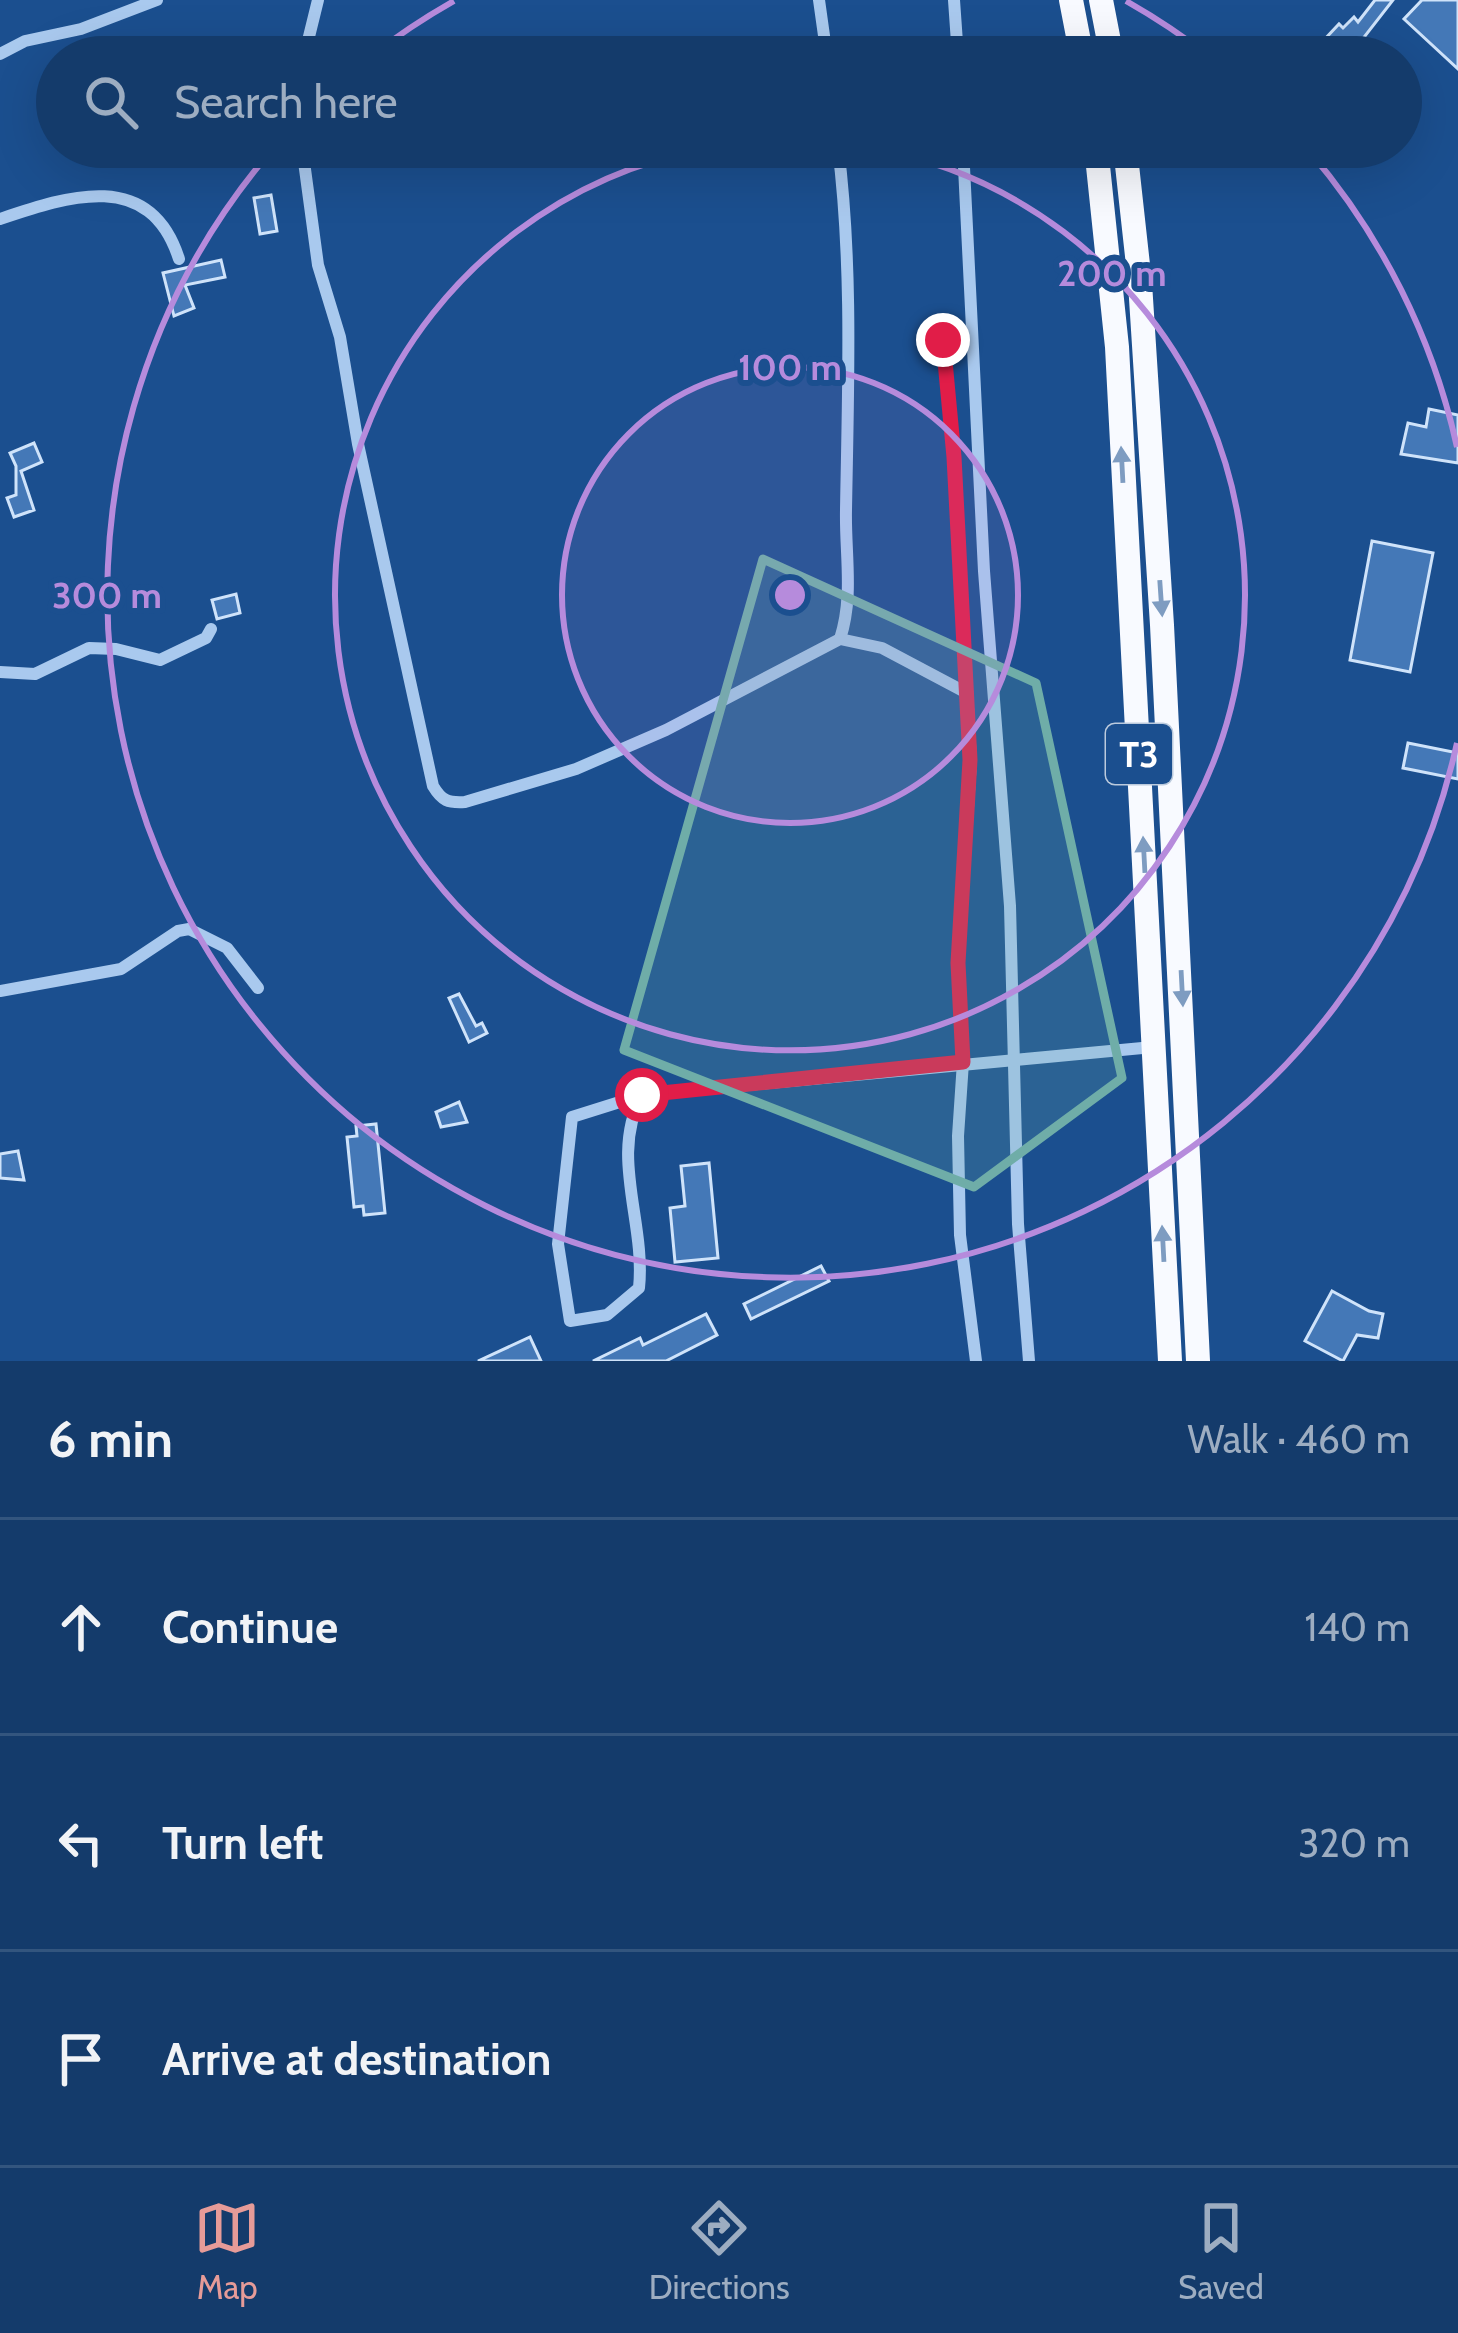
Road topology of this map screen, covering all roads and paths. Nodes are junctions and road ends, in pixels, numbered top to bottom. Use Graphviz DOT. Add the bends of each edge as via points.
graph roads {
  1 [pos="158,0"];
  2 [pos="318,0"];
  3 [pos="819,0"];
  4 [pos="954,0"];
  5 [pos="1071,0"];
  6 [pos="1102,0"];
  7 [pos="48,36"];
  8 [pos="309,36"];
  9 [pos="824,36"];
  10 [pos="957,36"];
  11 [pos="1078,36"];
  12 [pos="1108,36"];
  13 [pos="36,39"];
  14 [pos="0,54"];
  15 [pos="305,168"];
  16 [pos="839,168"];
  17 [pos="964,168"];
  18 [pos="1098,168"];
  19 [pos="1127,168"];
  20 [pos="0,219"];
  21 [pos="178,260"];
  22 [pos="943,340"];
  23 [pos="211,628"];
  24 [pos="840,639"];
  25 [pos="0,672"];
  26 [pos="965,692"];
  27 [pos="258,988"];
  28 [pos="0,991"];
  29 [pos="1153,1047"];
  30 [pos="1013,1060"];
  31 [pos="963,1062"];
  32 [pos="642,1095"];
  33 [pos="976,1361"];
  34 [pos="1029,1361"];
  35 [pos="1169,1361"];
  36 [pos="1198,1361"];
  1 -- 7 [label="street"];
  2 -- 8 [label="street"];
  3 -- 9 [label="street"];
  4 -- 10 [label="street"];
  5 -- 11 [label="highway"];
  6 -- 12 [label="highway"];
  13 -- 14 [label="street"];
  15 -- 24 [label="street" via="318,265 440,798 465,802 576,770"];
  16 -- 24 [label="street" via="849,343 849,610"];
  17 -- 30 [label="street"];
  29 -- 18 [label="highway, T3, one-way" via="1117,347"];
  19 -- 36 [label="highway, T3, one-way" via="1162,625"];
  20 -- 21 [label="street" via="110,193 171,235"];
  22 -- 26 [label="street"];
  23 -- 25 [label="street" via="160,661 89,648 35,674"];
  24 -- 26 [label="street" via="882,648"];
  26 -- 31 [label="street"];
  27 -- 28 [label="street" via="227,948 189,929 121,969"];
  29 -- 30 [label="street"];
  35 -- 29 [label="highway, T3, one-way"];
  30 -- 31 [label="street"];
  30 -- 34 [label="street"];
  31 -- 32 [label="street"];
  31 -- 33 [label="street" via="960,1234"];
  32 -- 32 [label="street" via="572,1117 558,1244 570,1321 607,1315 639,1288 626,1134"];
}
